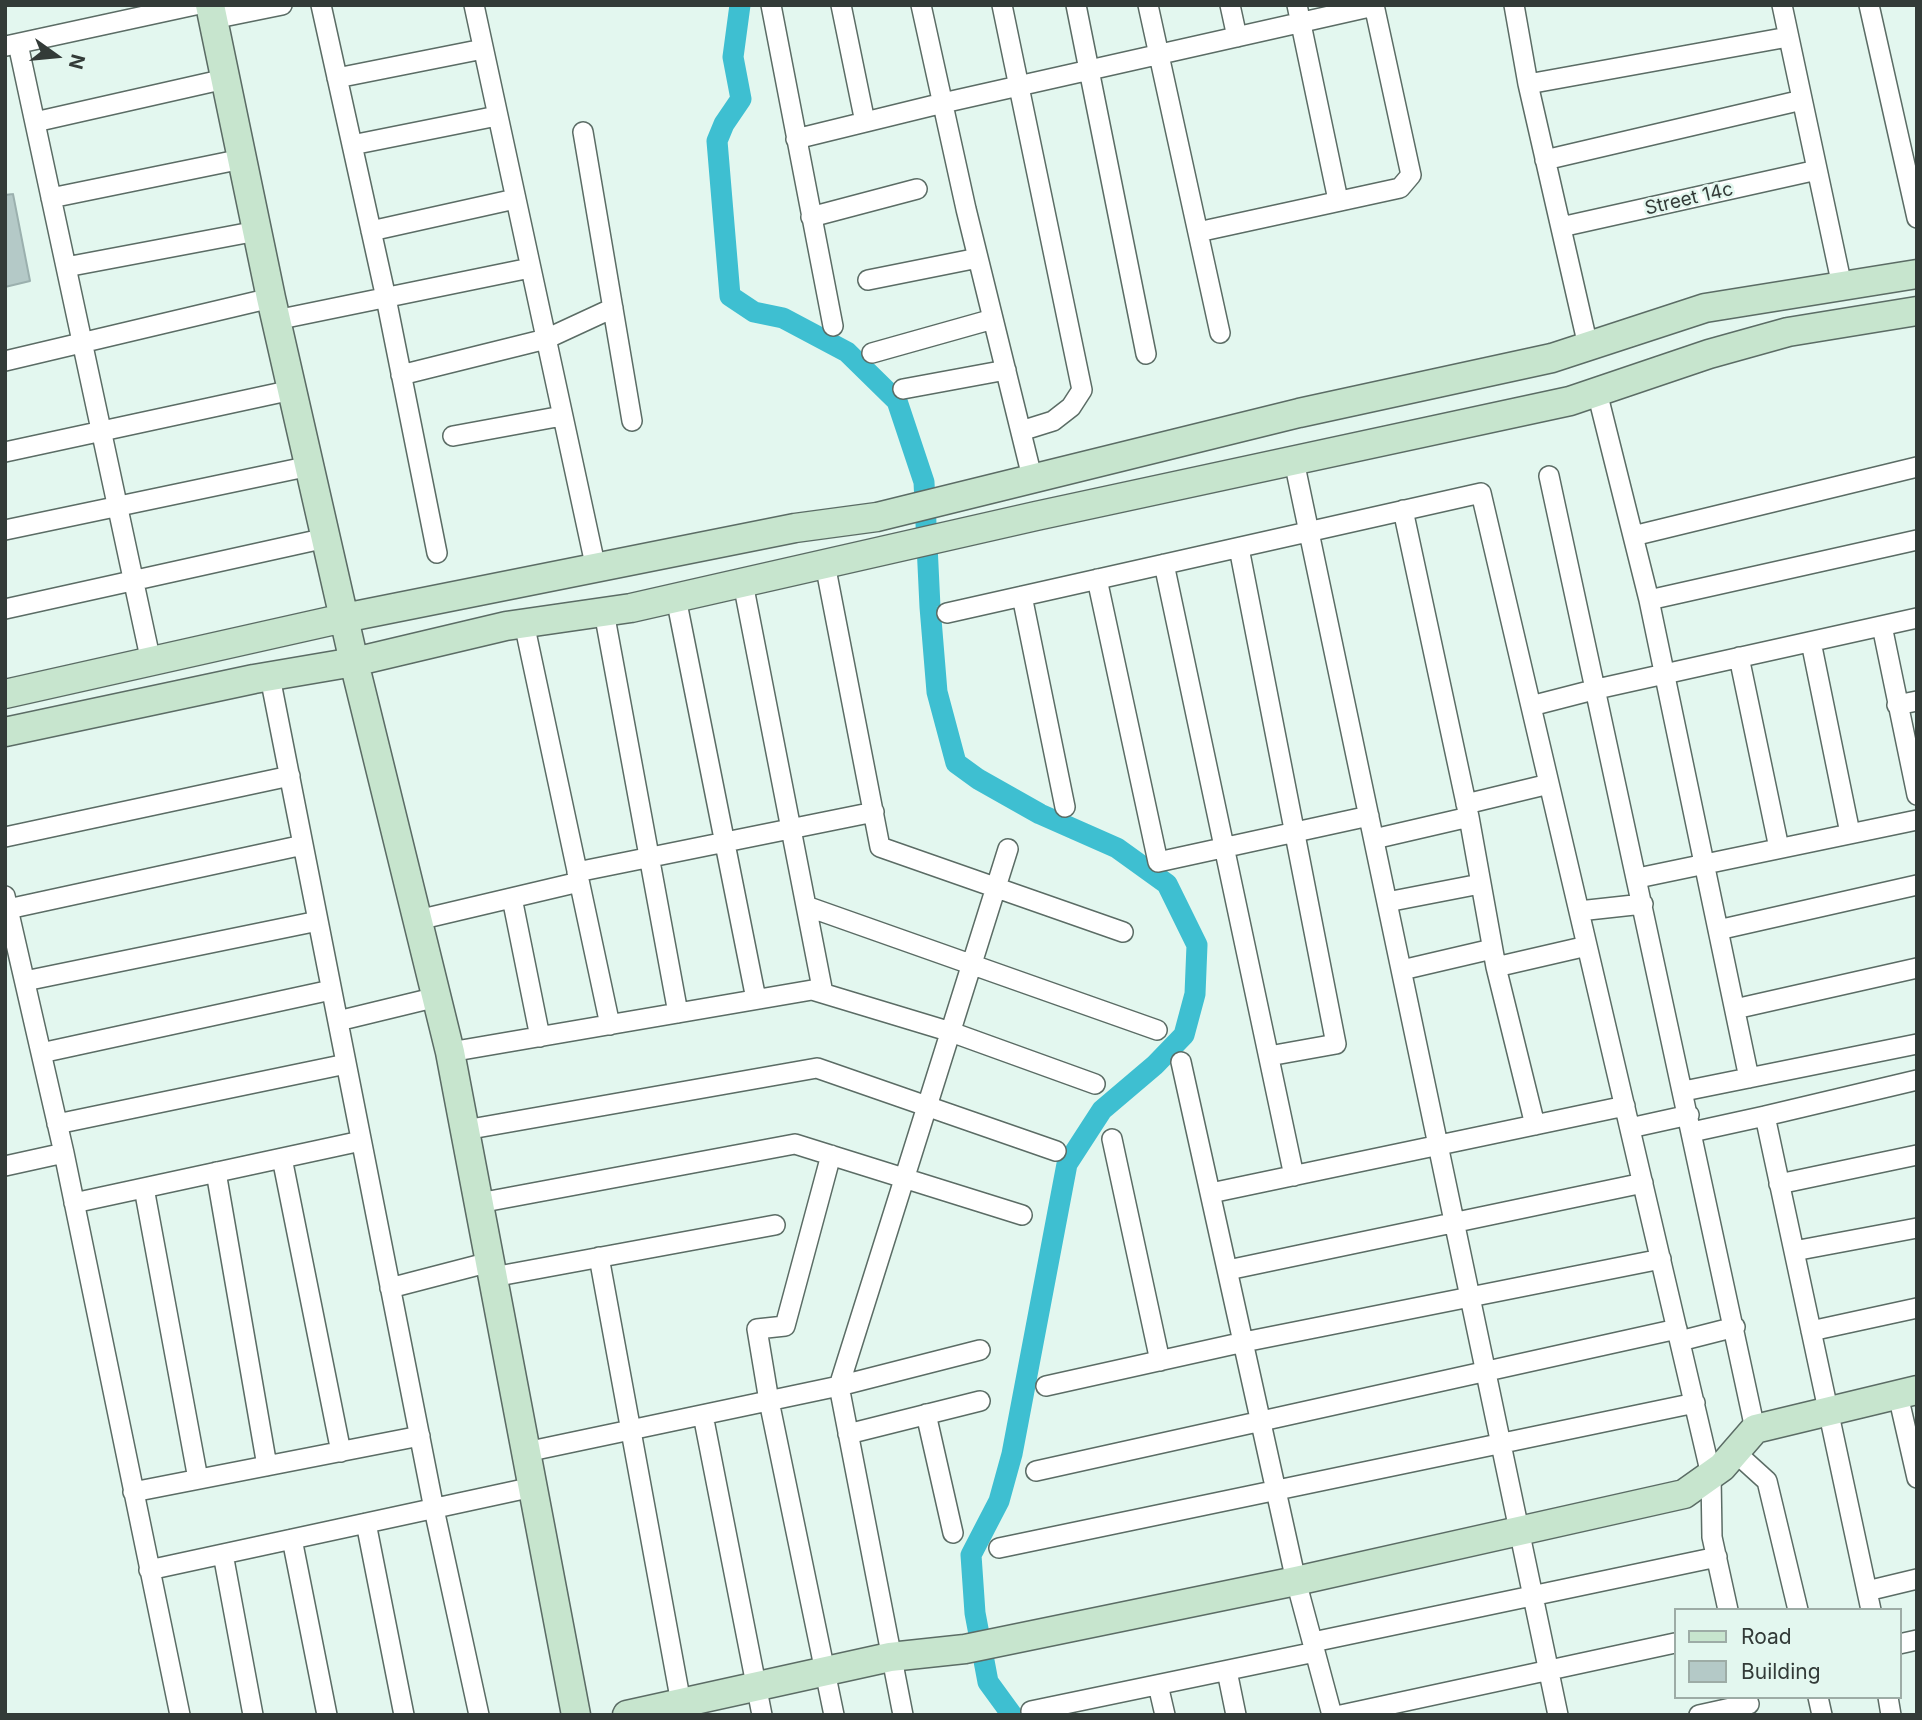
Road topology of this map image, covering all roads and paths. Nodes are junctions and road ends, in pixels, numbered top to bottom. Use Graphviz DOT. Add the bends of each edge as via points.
graph roads {
  1 [pos="282,5"];
  2 [pos="321,5"];
  3 [pos="474,5"];
  4 [pos="771,5"];
  5 [pos="841,5"];
  6 [pos="921,5"];
  7 [pos="1002,5"];
  8 [pos="1076,5"];
  9 [pos="1148,5"];
  10 [pos="1230,5"];
  11 [pos="1514,5"];
  12 [pos="1782,5"];
  13 [pos="1869,5"];
  14 [pos="1374,6"];
  15 [pos="206,10"];
  16 [pos="1299,14"];
  17 [pos="1237,37"];
  18 [pos="1788,37"];
  19 [pos="12,45"];
  20 [pos="483,49"];
  21 [pos="1160,54"];
  22 [pos="1089,70"];
  23 [pos="337,78"];
  24 [pos="225,79"];
  25 [pos="1528,84"];
  26 [pos="1019,86"];
  27 [pos="1802,100"];
  28 [pos="943,103"];
  29 [pos="497,116"];
  30 [pos="35,122"];
  31 [pos="865,122"];
  32 [pos="583,132"];
  33 [pos="796,139"];
  34 [pos="352,145"];
  35 [pos="242,159"];
  36 [pos="1545,160"];
  37 [pos="1817,170"];
  38 [pos="917,189"];
  39 [pos="51,198"];
  40 [pos="515,199"];
  41 [pos="1338,200"];
  42 [pos="811,217"];
  43 [pos="1917,218"];
  44 [pos="1561,227"];
  45 [pos="257,231"];
  46 [pos="371,231"];
  47 [pos="1198,232"];
  48 [pos="978,258"];
  49 [pos="66,267"];
  50 [pos="530,268"];
  51 [pos="1917,274"];
  52 [pos="868,280"];
  53 [pos="1842,286"];
  54 [pos="386,298"];
  55 [pos="613,308"];
  56 [pos="273,309"];
  57 [pos="1917,311"];
  58 [pos="993,319"];
  59 [pos="833,326"];
  60 [pos="1220,333"];
  61 [pos="546,339"];
  62 [pos="82,343"];
  63 [pos="1588,346"];
  64 [pos="872,353"];
  65 [pos="1146,354"];
  66 [pos="5,361"];
  67 [pos="1006,370"];
  68 [pos="401,375"];
  69 [pos="903,389"];
  70 [pos="292,390"];
  71 [pos="1597,392"];
  72 [pos="562,416"];
  73 [pos="632,421"];
  74 [pos="101,431"];
  75 [pos="1021,431"];
  76 [pos="453,436"];
  77 [pos="5,452"];
  78 [pos="1294,461"];
  79 [pos="310,466"];
  80 [pos="1917,467"];
  81 [pos="1549,476"];
  82 [pos="1032,477"];
  83 [pos="117,506"];
  84 [pos="1403,510"];
  85 [pos="5,530"];
  86 [pos="1309,532"];
  87 [pos="1633,536"];
  88 [pos="326,538"];
  89 [pos="1917,540"];
  90 [pos="1239,548"];
  91 [pos="437,553"];
  92 [pos="825,564"];
  93 [pos="1164,564"];
  94 [pos="596,569"];
  95 [pos="1097,579"];
  96 [pos="133,581"];
  97 [pos="743,583"];
  98 [pos="1022,596"];
  99 [pos="676,598"];
  100 [pos="1649,600"];
  101 [pos="5,609"];
  102 [pos="604,612"];
  103 [pos="947,613"];
  104 [pos="344,618"];
  105 [pos="1917,618"];
  106 [pos="524,623"];
  107 [pos="1882,626"];
  108 [pos="1811,642"];
  109 [pos="1739,657"];
  110 [pos="151,662"];
  111 [pos="354,662"];
  112 [pos="1665,674"];
  113 [pos="270,677"];
  114 [pos="1597,689"];
  115 [pos="5,694"];
  116 [pos="1907,703"];
  117 [pos="1531,706"];
  118 [pos="5,732"];
  119 [pos="1914,770"];
  120 [pos="290,776"];
  121 [pos="1549,784"];
  122 [pos="1917,795"];
  123 [pos="1065,807"];
  124 [pos="1467,811"];
  125 [pos="874,812"];
  126 [pos="1369,817"];
  127 [pos="1917,820"];
  128 [pos="791,829"];
  129 [pos="1294,832"];
  130 [pos="1850,833"];
  131 [pos="5,836"];
  132 [pos="1374,839"];
  133 [pos="725,843"];
  134 [pos="303,845"];
  135 [pos="1224,848"];
  136 [pos="1779,848"];
  137 [pos="1008,849"];
  138 [pos="649,858"];
  139 [pos="1704,863"];
  140 [pos="578,877"];
  141 [pos="1638,878"];
  142 [pos="1480,884"];
  143 [pos="1917,885"];
  144 [pos="996,888"];
  145 [pos="512,898"];
  146 [pos="1387,902"];
  147 [pos="7,903"];
  148 [pos="1643,904"];
  149 [pos="806,906"];
  150 [pos="1579,911"];
  151 [pos="418,920"];
  152 [pos="318,921"];
  153 [pos="1718,930"];
  154 [pos="1123,932"];
  155 [pos="1587,946"];
  156 [pos="1494,958"];
  157 [pos="972,963"];
  158 [pos="1917,968"];
  159 [pos="1402,970"];
  160 [pos="25,981"];
  161 [pos="331,990"];
  162 [pos="822,993"];
  163 [pos="437,997"];
  164 [pos="756,999"];
  165 [pos="1735,1009"];
  166 [pos="678,1013"];
  167 [pos="338,1021"];
  168 [pos="610,1025"];
  169 [pos="1157,1030"];
  170 [pos="951,1032"];
  171 [pos="540,1037"];
  172 [pos="1917,1044"];
  173 [pos="450,1052"];
  174 [pos="41,1053"];
  175 [pos="1269,1056"];
  176 [pos="1181,1062"];
  177 [pos="346,1064"];
  178 [pos="1749,1078"];
  179 [pos="1917,1080"];
  180 [pos="1095,1084"];
  181 [pos="1684,1091"];
  182 [pos="927,1106"];
  183 [pos="1625,1106"];
  184 [pos="1765,1116"];
  185 [pos="1691,1123"];
  186 [pos="57,1124"];
  187 [pos="1535,1125"];
  188 [pos="1630,1128"];
  189 [pos="465,1130"];
  190 [pos="1112,1139"];
  191 [pos="361,1141"];
  192 [pos="1439,1146"];
  193 [pos="1056,1151"];
  194 [pos="64,1153"];
  195 [pos="831,1155"];
  196 [pos="1917,1155"];
  197 [pos="282,1158"];
  198 [pos="5,1166"];
  199 [pos="216,1172"];
  200 [pos="1294,1176"];
  201 [pos="905,1177"];
  202 [pos="1643,1183"];
  203 [pos="1779,1184"];
  204 [pos="144,1188"];
  205 [pos="1210,1193"];
  206 [pos="74,1203"];
  207 [pos="479,1203"];
  208 [pos="1022,1215"];
  209 [pos="1455,1223"];
  210 [pos="775,1225"];
  211 [pos="1917,1228"];
  212 [pos="1794,1251"];
  213 [pos="599,1257"];
  214 [pos="1661,1259"];
  215 [pos="491,1270"];
  216 [pos="1228,1270"];
  217 [pos="390,1288"];
  218 [pos="1471,1297"];
  219 [pos="1917,1308"];
  220 [pos="1735,1327"];
  221 [pos="1811,1331"];
  222 [pos="1679,1335"];
  223 [pos="1244,1342"];
  224 [pos="980,1350"];
  225 [pos="1160,1360"];
  226 [pos="1486,1372"];
  227 [pos="839,1386"];
  228 [pos="1045,1386"];
  229 [pos="1907,1393"];
  230 [pos="769,1401"];
  231 [pos="980,1401"];
  232 [pos="1695,1403"];
  233 [pos="1827,1411"];
  234 [pos="926,1414"];
  235 [pos="703,1415"];
  236 [pos="1262,1421"];
  237 [pos="1755,1429"];
  238 [pos="630,1430"];
  239 [pos="848,1434"];
  240 [pos="419,1436"];
  241 [pos="1501,1443"];
  242 [pos="341,1451"];
  243 [pos="526,1452"];
  244 [pos="1735,1452"];
  245 [pos="267,1466"];
  246 [pos="1036,1471"];
  247 [pos="1711,1475"];
  248 [pos="1917,1478"];
  249 [pos="198,1479"];
  250 [pos="533,1487"];
  251 [pos="1277,1489"];
  252 [pos="133,1492"];
  253 [pos="434,1509"];
  254 [pos="366,1523"];
  255 [pos="1519,1530"];
  256 [pos="953,1533"];
  257 [pos="292,1539"];
  258 [pos="999,1548"];
  259 [pos="223,1554"];
  260 [pos="1717,1557"];
  261 [pos="149,1570"];
  262 [pos="1917,1579"];
  263 [pos="1296,1581"];
  264 [pos="1533,1595"];
  265 [pos="1869,1600"];
  266 [pos="1728,1608"];
  267 [pos="1798,1608"];
  268 [pos="1674,1643"];
  269 [pos="1314,1647"];
  270 [pos="890,1657"];
  271 [pos="1549,1670"];
  272 [pos="1227,1671"];
  273 [pos="824,1672"];
  274 [pos="1158,1685"];
  275 [pos="756,1687"];
  276 [pos="1749,1705"];
  277 [pos="682,1709"];
  278 [pos="1031,1711"];
  279 [pos="180,1715"];
  280 [pos="253,1715"];
  281 [pos="327,1715"];
  282 [pos="404,1715"];
  283 [pos="479,1715"];
  284 [pos="576,1715"];
  285 [pos="627,1715"];
  286 [pos="762,1715"];
  287 [pos="834,1715"];
  288 [pos="903,1715"];
  289 [pos="1164,1715"];
  290 [pos="1236,1715"];
  291 [pos="1332,1715"];
  292 [pos="1341,1715"];
  293 [pos="1558,1715"];
  294 [pos="1699,1715"];
  1 -- 15 [label="street"];
  2 -- 23 [label="street"];
  3 -- 20 [label="street"];
  4 -- 33 [label="street"];
  5 -- 31 [label="street"];
  6 -- 28 [label="street"];
  7 -- 26 [label="street"];
  8 -- 22 [label="street"];
  9 -- 21 [label="street"];
  10 -- 17 [label="street"];
  11 -- 25 [label="street"];
  12 -- 18 [label="street"];
  13 -- 43 [label="street"];
  14 -- 16 [label="street"];
  14 -- 41 [label="street" via="1410,175 1399,188"];
  15 -- 19 [label="street"];
  15 -- 24 [label="main road"];
  16 -- 17 [label="street"];
  16 -- 41 [label="street"];
  17 -- 21 [label="street"];
  18 -- 25 [label="street"];
  18 -- 27 [label="street"];
  19 -- 30 [label="street"];
  20 -- 23 [label="street"];
  20 -- 29 [label="street"];
  21 -- 22 [label="street"];
  21 -- 47 [label="street"];
  22 -- 26 [label="street"];
  22 -- 65 [label="street"];
  23 -- 34 [label="street"];
  24 -- 30 [label="street"];
  24 -- 35 [label="main road"];
  25 -- 36 [label="street"];
  26 -- 28 [label="street"];
  26 -- 75 [label="street" via="1082,390 1071,407 1053,421"];
  27 -- 36 [label="street"];
  27 -- 37 [label="street"];
  28 -- 31 [label="street"];
  28 -- 48 [label="street"];
  29 -- 34 [label="street"];
  29 -- 40 [label="street"];
  30 -- 39 [label="street"];
  31 -- 33 [label="street"];
  32 -- 55 [label="street"];
  33 -- 42 [label="street"];
  34 -- 46 [label="street"];
  35 -- 39 [label="street"];
  35 -- 45 [label="main road"];
  36 -- 44 [label="street"];
  37 -- 44 [label="street, Street 14c"];
  37 -- 53 [label="street"];
  38 -- 42 [label="street"];
  39 -- 49 [label="street"];
  40 -- 46 [label="street"];
  40 -- 50 [label="street"];
  41 -- 47 [label="street"];
  42 -- 59 [label="street"];
  44 -- 63 [label="street"];
  45 -- 49 [label="street"];
  45 -- 56 [label="main road"];
  46 -- 54 [label="street"];
  47 -- 60 [label="street"];
  48 -- 52 [label="street"];
  48 -- 58 [label="street"];
  49 -- 62 [label="street"];
  50 -- 54 [label="street"];
  50 -- 61 [label="street"];
  51 -- 53 [label="main road"];
  53 -- 63 [label="main road" via="1705,308"];
  54 -- 56 [label="street"];
  54 -- 68 [label="street"];
  55 -- 61 [label="street"];
  55 -- 73 [label="street"];
  56 -- 62 [label="street"];
  56 -- 70 [label="main road"];
  57 -- 71 [label="main road" via="1788,332"];
  58 -- 64 [label="street"];
  58 -- 67 [label="street"];
  61 -- 68 [label="street"];
  61 -- 72 [label="street"];
  62 -- 66 [label="street"];
  62 -- 74 [label="street"];
  63 -- 82 [label="main road"];
  67 -- 69 [label="street"];
  67 -- 75 [label="street"];
  68 -- 91 [label="street"];
  70 -- 74 [label="street"];
  70 -- 79 [label="main road"];
  71 -- 78 [label="main road"];
  71 -- 87 [label="street"];
  72 -- 76 [label="street"];
  72 -- 94 [label="street"];
  74 -- 77 [label="street"];
  74 -- 83 [label="street"];
  75 -- 82 [label="street"];
  78 -- 86 [label="street"];
  78 -- 92 [label="main road"];
  79 -- 83 [label="street"];
  79 -- 88 [label="main road"];
  80 -- 87 [label="street"];
  81 -- 114 [label="street"];
  82 -- 94 [label="main road" via="877,517 795,528"];
  83 -- 85 [label="street"];
  83 -- 96 [label="street"];
  84 -- 86 [label="street"];
  84 -- 117 [label="street" via="1480,493"];
  84 -- 124 [label="street"];
  86 -- 90 [label="street"];
  86 -- 126 [label="street"];
  87 -- 100 [label="street"];
  88 -- 96 [label="street"];
  88 -- 104 [label="main road"];
  89 -- 100 [label="street"];
  90 -- 93 [label="street"];
  90 -- 129 [label="street"];
  92 -- 97 [label="main road"];
  92 -- 125 [label="street"];
  93 -- 95 [label="street"];
  93 -- 135 [label="street"];
  94 -- 104 [label="main road"];
  95 -- 98 [label="street"];
  95 -- 135 [label="street" via="1158,862"];
  96 -- 101 [label="street"];
  96 -- 110 [label="street"];
  97 -- 99 [label="main road"];
  97 -- 128 [label="street"];
  98 -- 103 [label="street"];
  98 -- 123 [label="street"];
  99 -- 102 [label="main road"];
  99 -- 133 [label="street"];
  100 -- 112 [label="street"];
  102 -- 106 [label="main road"];
  102 -- 138 [label="street"];
  104 -- 110 [label="main road"];
  104 -- 111 [label="main road"];
  105 -- 107 [label="street"];
  106 -- 111 [label="main road"];
  106 -- 140 [label="street"];
  107 -- 108 [label="street"];
  107 -- 116 [label="street"];
  108 -- 109 [label="street"];
  108 -- 130 [label="street"];
  109 -- 112 [label="street"];
  109 -- 136 [label="street"];
  110 -- 115 [label="main road"];
  111 -- 113 [label="main road"];
  111 -- 151 [label="main road"];
  112 -- 114 [label="street"];
  112 -- 139 [label="street"];
  113 -- 118 [label="main road"];
  113 -- 120 [label="street"];
  114 -- 117 [label="street"];
  114 -- 141 [label="street"];
  116 -- 119 [label="street"];
  117 -- 121 [label="street"];
  119 -- 122 [label="street"];
  120 -- 131 [label="street"];
  120 -- 134 [label="street"];
  121 -- 124 [label="street"];
  121 -- 150 [label="street"];
  124 -- 132 [label="street"];
  124 -- 142 [label="street"];
  125 -- 128 [label="street"];
  125 -- 144 [label="street" via="880,847"];
  126 -- 129 [label="street"];
  126 -- 132 [label="street"];
  127 -- 130 [label="street"];
  128 -- 133 [label="street"];
  128 -- 149 [label="street"];
  129 -- 135 [label="street"];
  129 -- 175 [label="street" via="1336,1044"];
  130 -- 136 [label="street"];
  132 -- 146 [label="street"];
  133 -- 138 [label="street"];
  133 -- 164 [label="street"];
  134 -- 147 [label="street"];
  134 -- 152 [label="street"];
  135 -- 175 [label="street"];
  136 -- 139 [label="street"];
  137 -- 144 [label="street"];
  138 -- 140 [label="street"];
  138 -- 166 [label="street"];
  139 -- 141 [label="street"];
  139 -- 153 [label="street"];
  140 -- 145 [label="street"];
  140 -- 168 [label="street"];
  141 -- 148 [label="street"];
  142 -- 146 [label="street"];
  142 -- 156 [label="street"];
  143 -- 153 [label="street"];
  144 -- 154 [label="street"];
  144 -- 157 [label="street"];
  145 -- 151 [label="street"];
  145 -- 171 [label="street"];
  146 -- 159 [label="street"];
  147 -- 160 [label="street"];
  148 -- 150 [label="street"];
  148 -- 181 [label="street"];
  149 -- 157 [label="street"];
  149 -- 162 [label="street"];
  150 -- 155 [label="street"];
  151 -- 163 [label="main road"];
  152 -- 160 [label="street"];
  152 -- 161 [label="street"];
  153 -- 165 [label="street"];
  155 -- 156 [label="street"];
  155 -- 183 [label="street"];
  156 -- 159 [label="street"];
  156 -- 187 [label="street"];
  157 -- 169 [label="street"];
  157 -- 170 [label="street"];
  158 -- 165 [label="street"];
  159 -- 192 [label="street"];
  160 -- 174 [label="street"];
  161 -- 167 [label="street"];
  161 -- 174 [label="street"];
  162 -- 164 [label="street" via="812,989"];
  162 -- 170 [label="street"];
  163 -- 167 [label="street"];
  163 -- 173 [label="main road"];
  164 -- 166 [label="street"];
  165 -- 178 [label="street"];
  166 -- 168 [label="street"];
  167 -- 177 [label="street"];
  168 -- 171 [label="street"];
  170 -- 180 [label="street"];
  170 -- 182 [label="street"];
  171 -- 173 [label="street"];
  172 -- 178 [label="street"];
  173 -- 189 [label="main road"];
  174 -- 186 [label="street"];
  175 -- 200 [label="street"];
  176 -- 205 [label="street"];
  177 -- 186 [label="street"];
  177 -- 191 [label="street"];
  178 -- 181 [label="street"];
  179 -- 184 [label="street"];
  181 -- 185 [label="street"];
  182 -- 189 [label="street" via="817,1068"];
  182 -- 193 [label="street"];
  182 -- 201 [label="street"];
  183 -- 187 [label="street"];
  183 -- 188 [label="street"];
  184 -- 185 [label="street"];
  184 -- 203 [label="street"];
  185 -- 188 [label="street"];
  185 -- 220 [label="street"];
  186 -- 194 [label="street"];
  187 -- 192 [label="street"];
  188 -- 202 [label="street"];
  189 -- 207 [label="main road"];
  190 -- 225 [label="street"];
  191 -- 197 [label="street"];
  191 -- 217 [label="street"];
  192 -- 200 [label="street"];
  192 -- 209 [label="street"];
  194 -- 198 [label="street"];
  194 -- 206 [label="street"];
  195 -- 201 [label="street"];
  195 -- 207 [label="street" via="795,1144"];
  195 -- 230 [label="street" via="785,1326 757,1329"];
  196 -- 203 [label="street"];
  197 -- 199 [label="street"];
  197 -- 242 [label="street"];
  199 -- 204 [label="street"];
  199 -- 245 [label="street"];
  200 -- 205 [label="street"];
  201 -- 208 [label="street"];
  201 -- 227 [label="street"];
  202 -- 209 [label="street"];
  202 -- 214 [label="street"];
  203 -- 212 [label="street"];
  204 -- 206 [label="street"];
  204 -- 249 [label="street"];
  205 -- 216 [label="street"];
  206 -- 252 [label="street"];
  207 -- 215 [label="main road"];
  209 -- 216 [label="street"];
  209 -- 218 [label="street"];
  210 -- 213 [label="street"];
  211 -- 212 [label="street"];
  212 -- 221 [label="street"];
  213 -- 215 [label="street"];
  213 -- 238 [label="street"];
  214 -- 218 [label="street"];
  214 -- 222 [label="street"];
  215 -- 217 [label="street"];
  215 -- 243 [label="main road"];
  216 -- 223 [label="street"];
  217 -- 240 [label="street"];
  218 -- 223 [label="street"];
  218 -- 226 [label="street"];
  219 -- 221 [label="street"];
  220 -- 222 [label="street"];
  220 -- 237 [label="street"];
  221 -- 233 [label="street"];
  222 -- 226 [label="street"];
  222 -- 232 [label="street"];
  223 -- 225 [label="street"];
  223 -- 236 [label="street"];
  224 -- 227 [label="street"];
  225 -- 228 [label="street"];
  226 -- 236 [label="street"];
  226 -- 241 [label="street"];
  227 -- 230 [label="street"];
  227 -- 239 [label="street"];
  229 -- 233 [label="main road"];
  229 -- 248 [label="street"];
  230 -- 235 [label="street"];
  230 -- 273 [label="street"];
  231 -- 234 [label="street"];
  232 -- 241 [label="street"];
  232 -- 247 [label="street"];
  233 -- 237 [label="main road"];
  233 -- 265 [label="street"];
  234 -- 239 [label="street"];
  234 -- 256 [label="street"];
  235 -- 238 [label="street"];
  235 -- 275 [label="street"];
  236 -- 246 [label="street"];
  236 -- 251 [label="street"];
  237 -- 244 [label="main road"];
  238 -- 243 [label="street"];
  238 -- 277 [label="street"];
  239 -- 270 [label="street"];
  240 -- 242 [label="street"];
  240 -- 253 [label="street"];
  241 -- 251 [label="street"];
  241 -- 255 [label="street"];
  242 -- 245 [label="street"];
  243 -- 250 [label="main road"];
  244 -- 247 [label="main road"];
  244 -- 267 [label="street" via="1767,1481"];
  245 -- 249 [label="street"];
  247 -- 255 [label="main road" via="1684,1494"];
  247 -- 260 [label="street"];
  249 -- 252 [label="street"];
  250 -- 253 [label="street"];
  250 -- 284 [label="main road"];
  251 -- 258 [label="street"];
  251 -- 263 [label="street"];
  252 -- 261 [label="street"];
  253 -- 254 [label="street"];
  253 -- 283 [label="street"];
  254 -- 257 [label="street"];
  254 -- 282 [label="street"];
  255 -- 263 [label="main road"];
  255 -- 264 [label="street"];
  257 -- 259 [label="street"];
  257 -- 281 [label="street"];
  259 -- 261 [label="street"];
  259 -- 280 [label="street"];
  260 -- 264 [label="street"];
  260 -- 266 [label="street"];
  261 -- 279 [label="street"];
  262 -- 265 [label="street"];
  263 -- 269 [label="street"];
  263 -- 270 [label="main road" via="965,1649"];
  264 -- 269 [label="street"];
  264 -- 271 [label="street"];
  268 -- 271 [label="street"];
  269 -- 272 [label="street"];
  269 -- 291 [label="street"];
  270 -- 273 [label="main road"];
  270 -- 288 [label="street"];
  271 -- 292 [label="street"];
  271 -- 293 [label="street"];
  272 -- 274 [label="street"];
  272 -- 290 [label="street"];
  273 -- 275 [label="main road"];
  273 -- 287 [label="street"];
  274 -- 278 [label="street"];
  274 -- 289 [label="street"];
  275 -- 277 [label="main road"];
  275 -- 286 [label="street"];
  276 -- 294 [label="street"];
  277 -- 285 [label="main road"];
}
